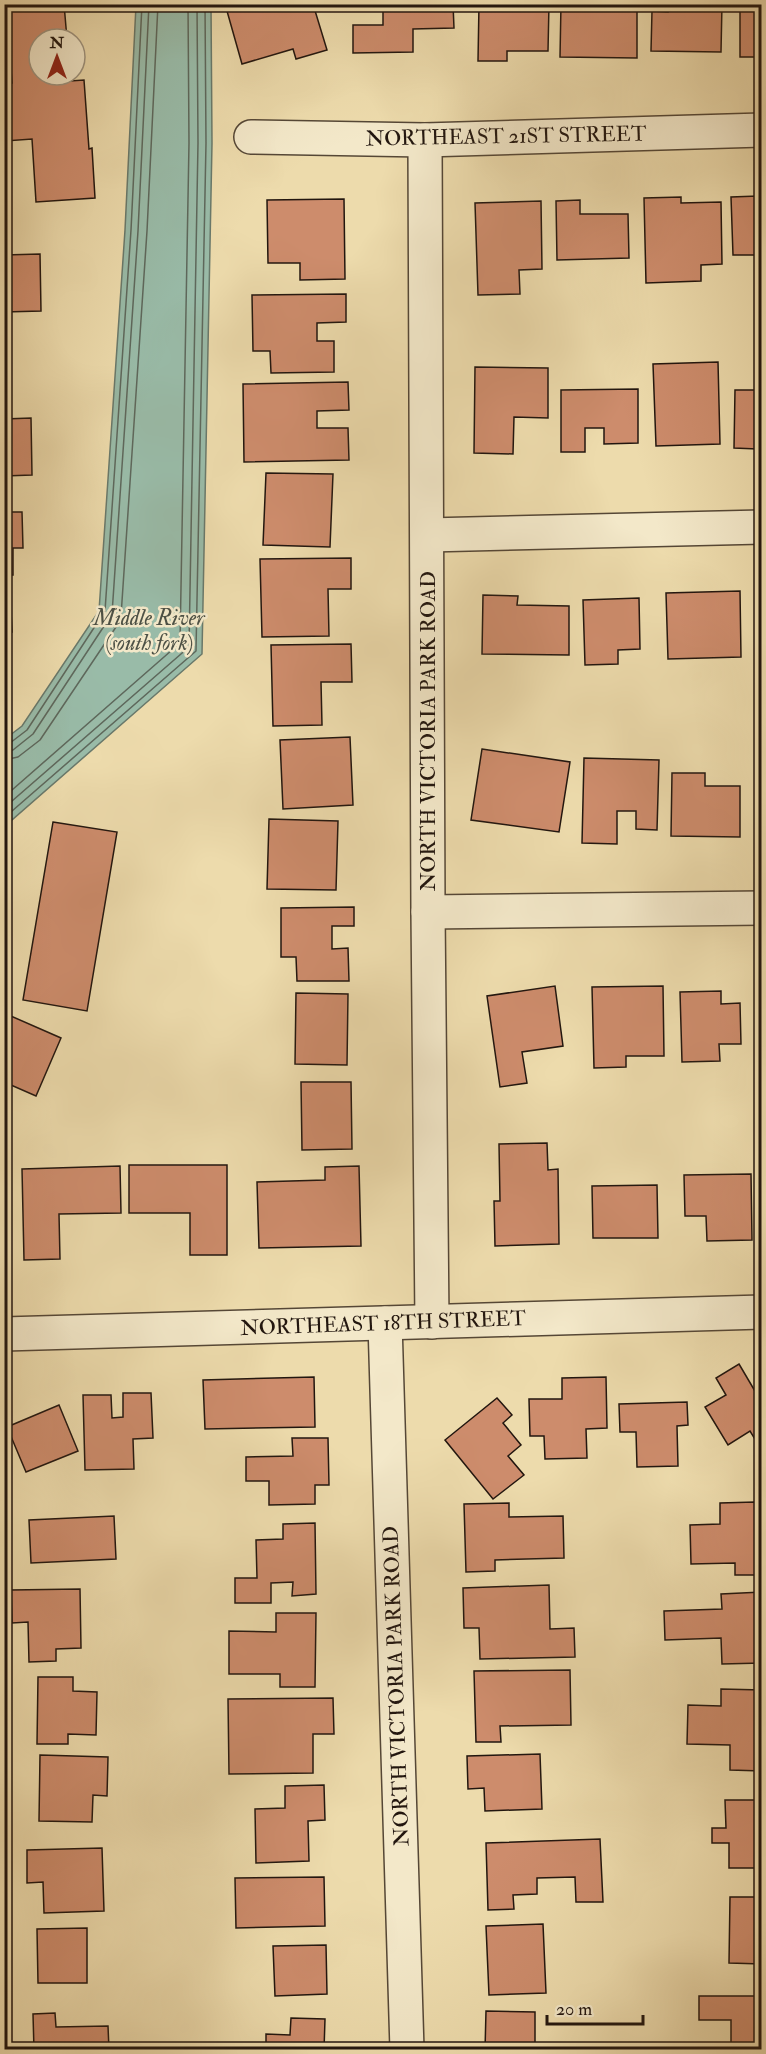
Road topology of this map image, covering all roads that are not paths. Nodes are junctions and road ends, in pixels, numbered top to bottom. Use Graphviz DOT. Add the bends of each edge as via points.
graph roads {
  1 [pos="762,130"];
  2 [pos="251,137"];
  3 [pos="425,140"];
  4 [pos="762,527"];
  5 [pos="428,535"];
  6 [pos="762,908"];
  7 [pos="428,912"];
  8 [pos="762,1312"];
  9 [pos="432,1322"];
  10 [pos="385,1323"];
  11 [pos="4,1334"];
  12 [pos="407,2049"];
  1 -- 3 [label="street, NORTHEAST 21ST STREET"];
  2 -- 3 [label="street, NORTHEAST 21ST STREET"];
  3 -- 5 [label="street, NORTH VICTORIA PARK ROAD"];
  4 -- 5 [label="street"];
  5 -- 7 [label="street, NORTH VICTORIA PARK ROAD"];
  6 -- 7 [label="street"];
  7 -- 9 [label="street, NORTH VICTORIA PARK ROAD"];
  8 -- 9 [label="street, NORTHEAST 18TH STREET"];
  9 -- 10 [label="street, NORTHEAST 18TH STREET"];
  10 -- 11 [label="street, NORTHEAST 18TH STREET"];
  10 -- 12 [label="street, NORTH VICTORIA PARK ROAD"];
}
